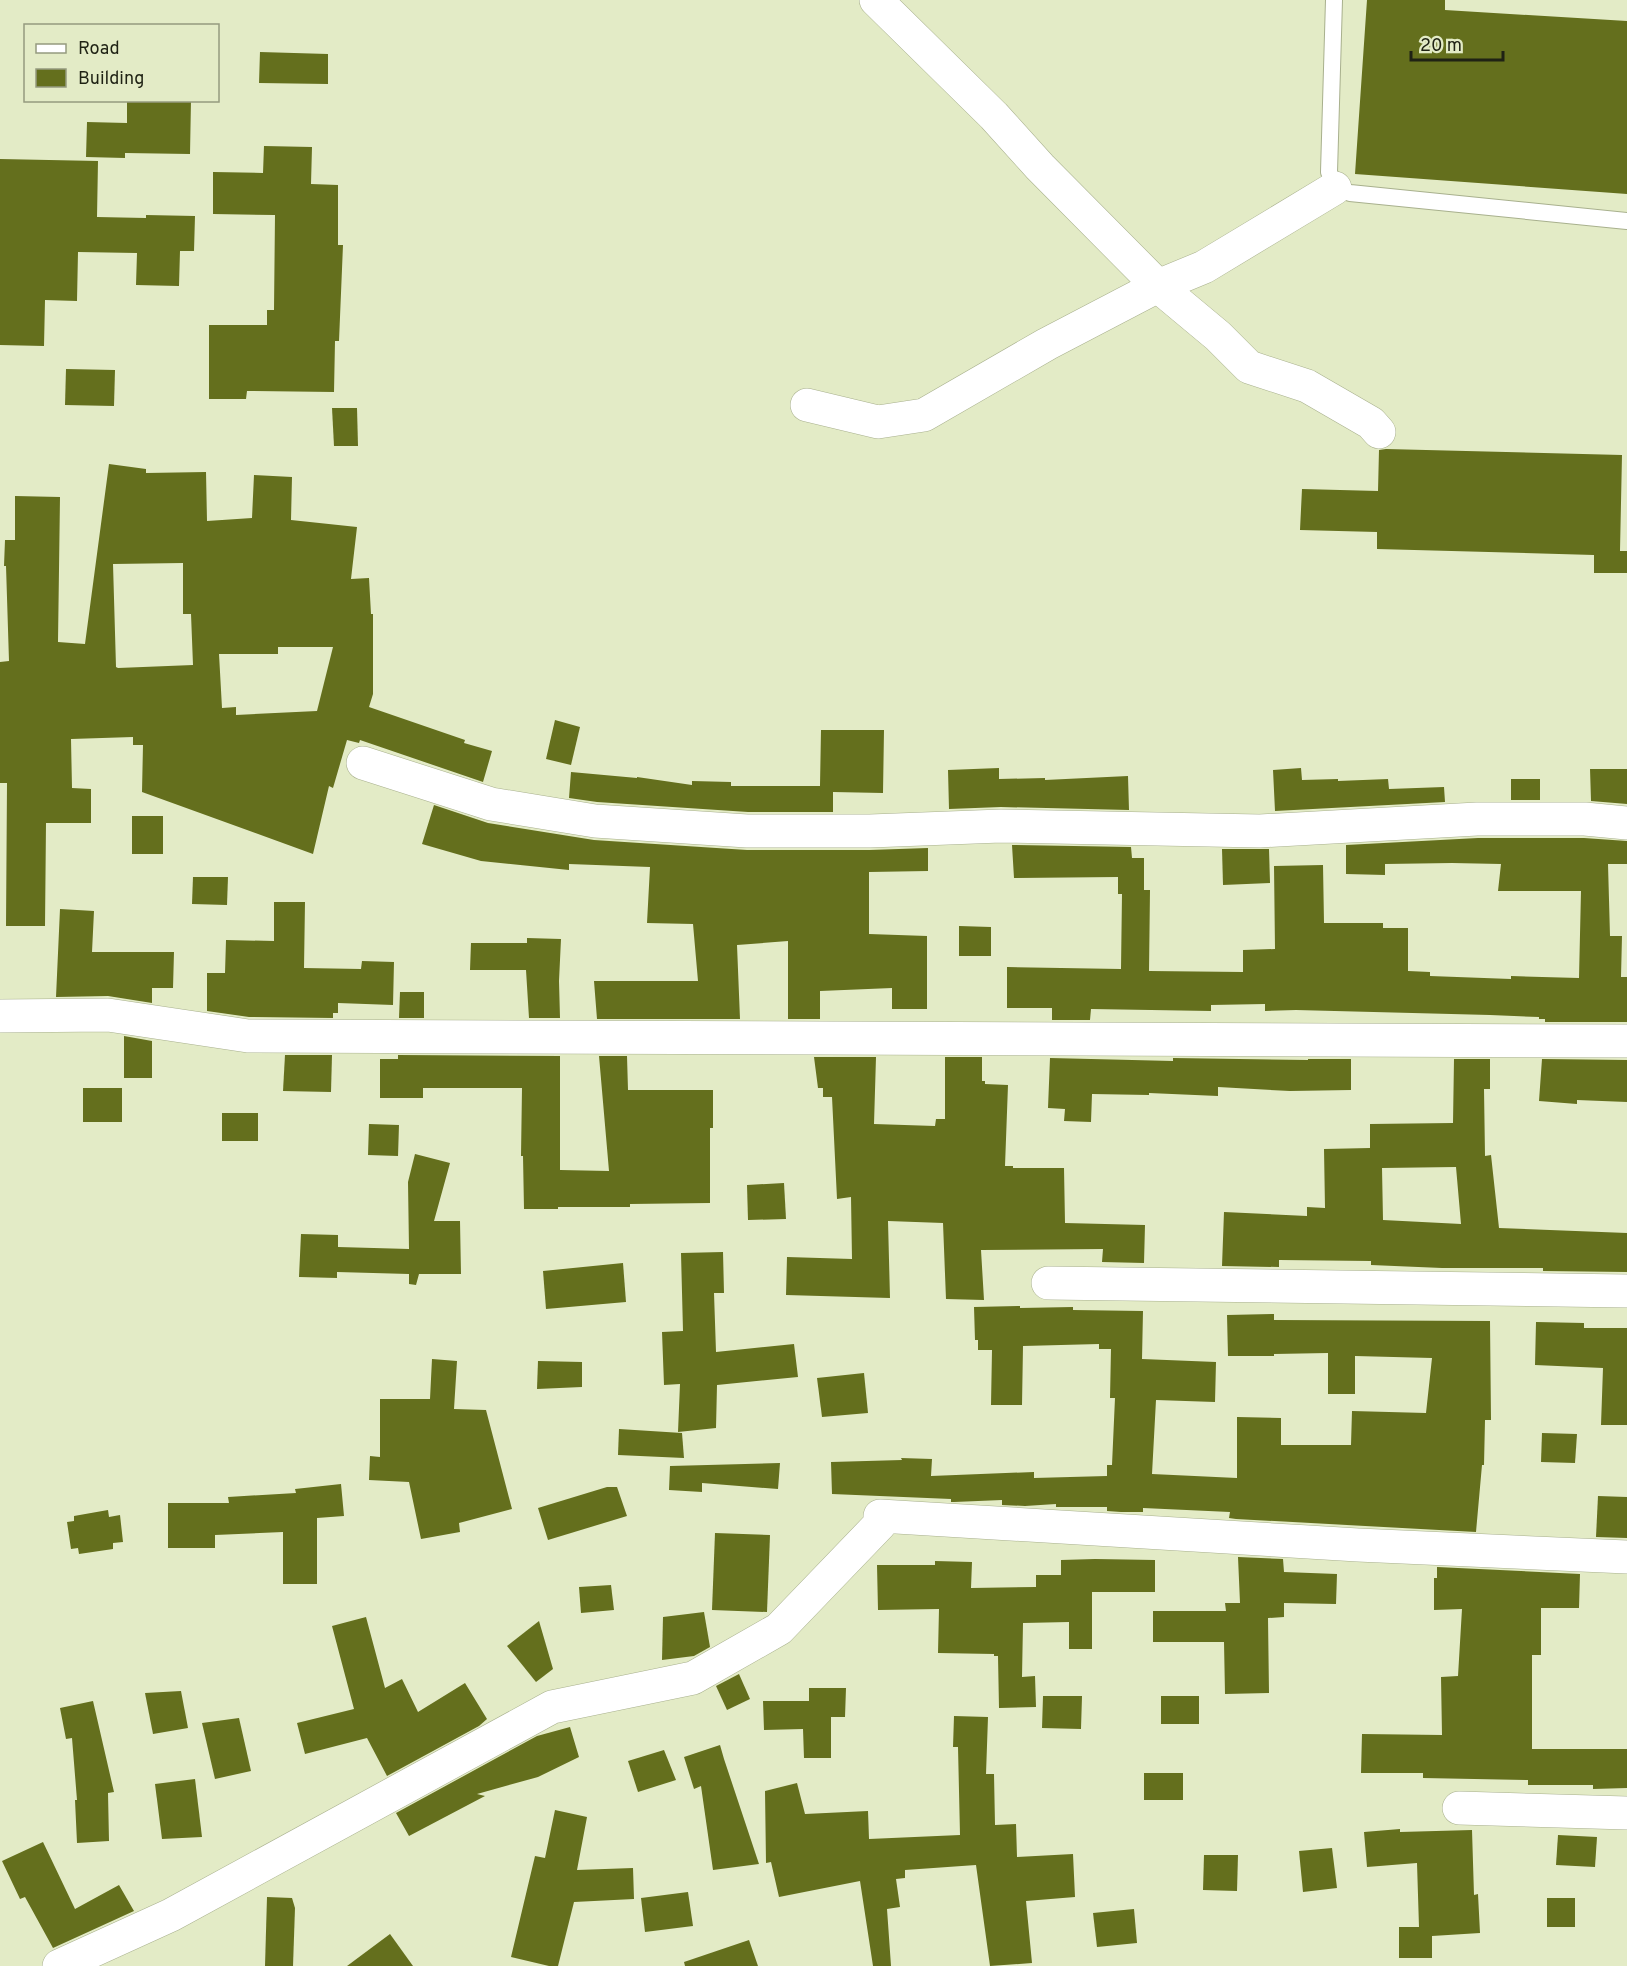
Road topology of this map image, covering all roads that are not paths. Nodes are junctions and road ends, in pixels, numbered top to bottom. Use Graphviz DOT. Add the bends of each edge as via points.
graph roads {
  1 [pos="876,0"];
  2 [pos="1334,0"];
  3 [pos="1335,188"];
  4 [pos="1627,221"];
  5 [pos="1158,286"];
  6 [pos="807,405"];
  7 [pos="1378,432"];
  8 [pos="363,763"];
  9 [pos="1627,823"];
  10 [pos="0,1016"];
  11 [pos="1627,1041"];
  12 [pos="1047,1283"];
  13 [pos="1627,1291"];
  14 [pos="1627,1557"];
  15 [pos="1459,1808"];
  16 [pos="1627,1813"];
  17 [pos="59,1966"];
  1 -- 5 [label="street"];
  2 -- 3 [label="lane" via="1329,172"];
  3 -- 4 [label="lane" via="1350,193"];
  3 -- 5 [label="street" via="1204,267"];
  5 -- 6 [label="street" via="924,415 878,422"];
  5 -- 7 [label="street" via="1249,367 1307,386 1371,423"];
  8 -- 9 [label="street" via="491,804 595,821 747,831 1001,826 1260,831 1477,819"];
  10 -- 11 [label="street" via="108,1015 248,1036"];
  12 -- 13 [label="street"];
  14 -- 17 [label="street" via="880,1516 879,1524 779,1629 693,1678 552,1707 171,1915"];
  15 -- 16 [label="street"];
}
